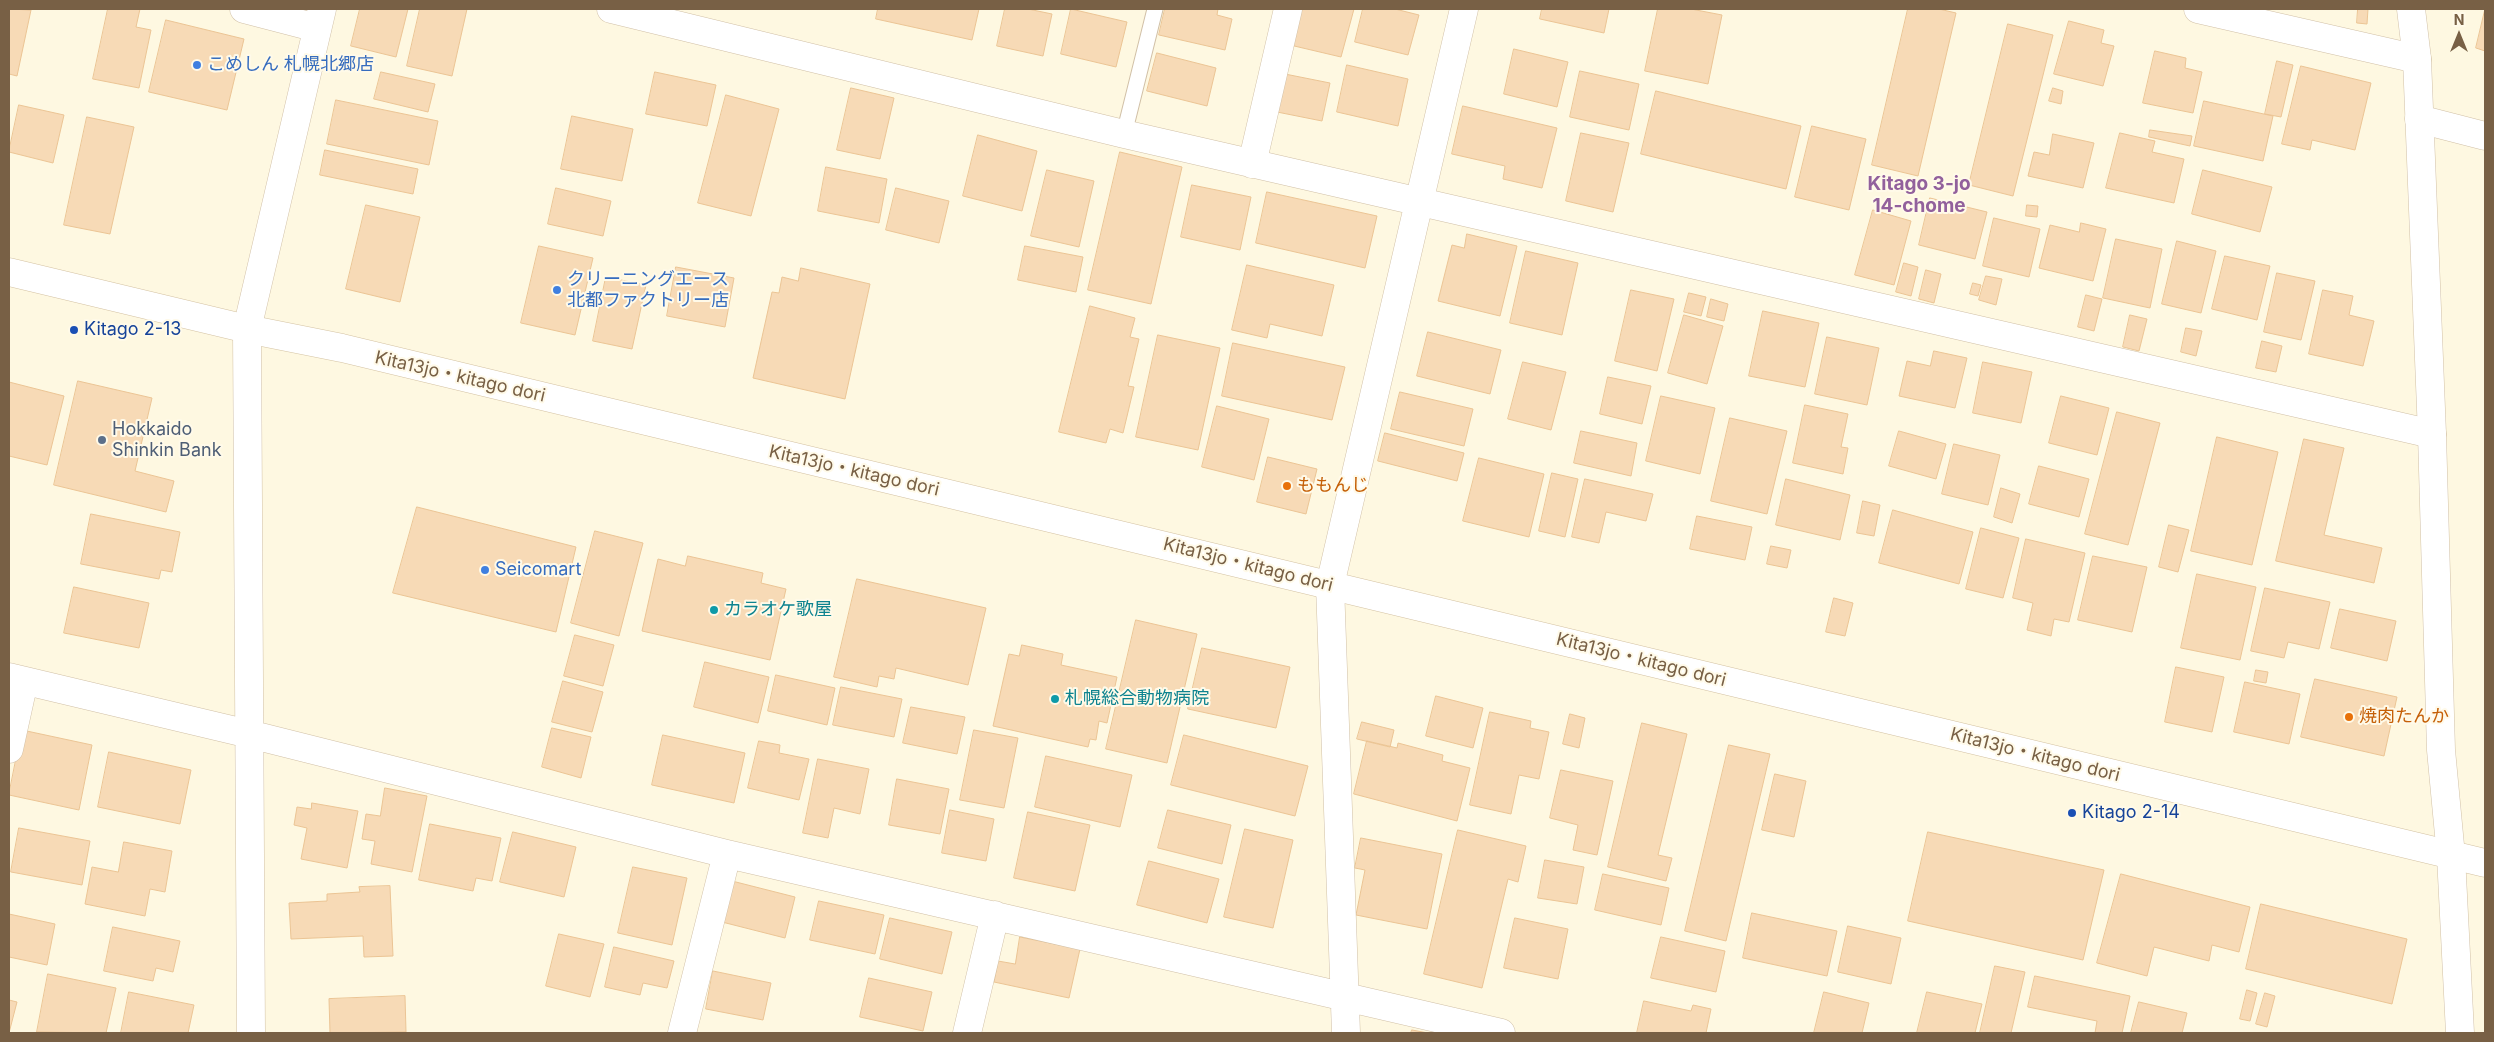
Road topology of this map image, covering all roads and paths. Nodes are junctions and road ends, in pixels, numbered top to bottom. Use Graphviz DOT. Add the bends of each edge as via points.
graph roads {
  1 [pos="244,9"];
  2 [pos="611,9"];
  3 [pos="1155,9"];
  4 [pos="1288,9"];
  5 [pos="1464,9"];
  6 [pos="2198,9"];
  7 [pos="2411,9"];
  8 [pos="320,18"];
  9 [pos="2417,59"];
  10 [pos="2419,119"];
  11 [pos="1124,134"];
  12 [pos="2485,136"];
  13 [pos="1252,164"];
  14 [pos="1420,202"];
  15 [pos="9,272"];
  16 [pos="247,329"];
  17 [pos="2432,434"];
  18 [pos="1330,585"];
  19 [pos="16,679"];
  20 [pos="249,734"];
  21 [pos="9,749"];
  22 [pos="727,854"];
  23 [pos="2451,856"];
  24 [pos="2485,864"];
  25 [pos="995,915"];
  26 [pos="1345,996"];
  27 [pos="251,1033"];
  28 [pos="682,1033"];
  29 [pos="967,1033"];
  30 [pos="1346,1033"];
  31 [pos="1501,1033"];
  32 [pos="2460,1033"];
  1 -- 8 [label="street"];
  2 -- 11 [label="street"];
  3 -- 11 [label="lane"];
  4 -- 13 [label="street"];
  5 -- 14 [label="street"];
  6 -- 9 [label="street"];
  7 -- 9 [label="street"];
  8 -- 16 [label="street"];
  9 -- 10 [label="street"];
  10 -- 12 [label="street"];
  10 -- 17 [label="street"];
  11 -- 13 [label="street"];
  13 -- 14 [label="street"];
  14 -- 17 [label="street"];
  14 -- 18 [label="street"];
  15 -- 16 [label="street, Kita13jo・kitago dori"];
  16 -- 18 [label="street, Kita13jo・kitago dori" via="342,348"];
  16 -- 20 [label="street"];
  17 -- 23 [label="street" via="2440,750"];
  18 -- 23 [label="street, Kita13jo・kitago dori"];
  18 -- 26 [label="street"];
  19 -- 20 [label="street"];
  19 -- 21 [label="street"];
  20 -- 22 [label="street"];
  20 -- 27 [label="street"];
  22 -- 25 [label="street"];
  22 -- 28 [label="street"];
  23 -- 24 [label="street, Kita13jo・kitago dori"];
  23 -- 32 [label="street"];
  25 -- 26 [label="street"];
  25 -- 29 [label="street"];
  26 -- 30 [label="street"];
  26 -- 31 [label="street"];
}
